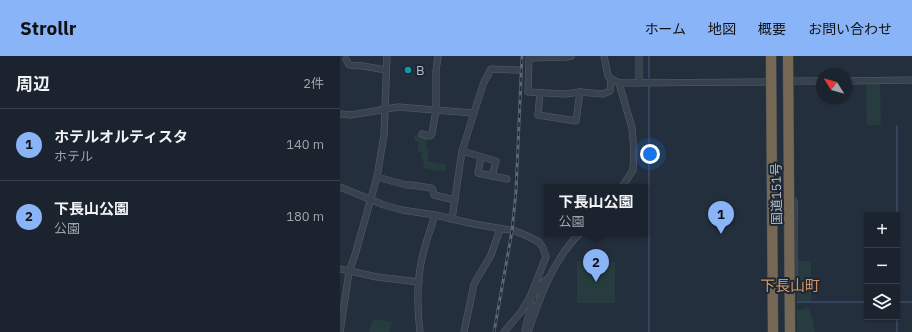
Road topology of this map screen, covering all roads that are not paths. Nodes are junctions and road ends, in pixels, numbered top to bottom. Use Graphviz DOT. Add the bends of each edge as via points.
graph roads {
  1 [pos="387,56"];
  2 [pos="438,56"];
  3 [pos="571,56"];
  4 [pos="604,56"];
  5 [pos="639,56"];
  6 [pos="771,56"];
  7 [pos="788,56"];
  8 [pos="346,59"];
  9 [pos="386,70"];
  10 [pos="518,70"];
  11 [pos="611,79"];
  12 [pos="912,80"];
  13 [pos="788,81"];
  14 [pos="816,81"];
  15 [pos="852,81"];
  16 [pos="771,82"];
  17 [pos="619,83"];
  18 [pos="639,83"];
  19 [pos="580,92"];
  20 [pos="540,93"];
  21 [pos="385,110"];
  22 [pos="436,110"];
  23 [pos="473,113"];
  24 [pos="340,114"];
  25 [pos="422,134"];
  26 [pos="462,151"];
  27 [pos="481,157"];
  28 [pos="492,176"];
  29 [pos="377,177"];
  30 [pos="507,179"];
  31 [pos="624,184"];
  32 [pos="340,187"];
  33 [pos="370,200"];
  34 [pos="455,200"];
  35 [pos="436,215"];
  36 [pos="452,219"];
  37 [pos="500,229"];
  38 [pos="577,236"];
  39 [pos="340,269"];
  40 [pos="349,272"];
  41 [pos="548,279"];
  42 [pos="419,282"];
  43 [pos="530,297"];
  44 [pos="340,332"];
  45 [pos="420,332"];
  46 [pos="464,332"];
  47 [pos="504,332"];
  48 [pos="524,332"];
  49 [pos="528,332"];
  50 [pos="773,332"];
  51 [pos="790,332"];
  1 -- 9 [label="street"];
  2 -- 22 [label="street"];
  3 -- 20 [label="street" via="529,58 528,92"];
  4 -- 11 [label="street"];
  5 -- 18 [label="street"];
  6 -- 16 [label="highway, 国道151号"];
  7 -- 13 [label="highway, 国道151号"];
  8 -- 9 [label="street" via="349,65"];
  9 -- 21 [label="street"];
  10 -- 23 [label="street" via="491,69"];
  11 -- 17 [label="street"];
  11 -- 19 [label="street" via="610,91 603,94"];
  12 -- 15 [label="street"];
  13 -- 14 [label="street"];
  13 -- 51 [label="highway, 国道151号"];
  16 -- 18 [label="street"];
  16 -- 50 [label="highway, 国道151号"];
  17 -- 18 [label="street"];
  17 -- 31 [label="street" via="632,128 634,151 633,170"];
  19 -- 20 [label="street"];
  19 -- 20 [label="street" via="576,121 538,115"];
  21 -- 22 [label="street" via="398,107"];
  21 -- 24 [label="street"];
  21 -- 29 [label="street"];
  22 -- 23 [label="street"];
  22 -- 25 [label="street" via="432,134"];
  23 -- 26 [label="street"];
  26 -- 27 [label="street"];
  26 -- 34 [label="street"];
  27 -- 28 [label="street" via="478,173"];
  27 -- 28 [label="street" via="496,161"];
  28 -- 30 [label="street"];
  29 -- 33 [label="street"];
  29 -- 34 [label="street" via="406,185 431,188 434,195"];
  32 -- 33 [label="street"];
  33 -- 35 [label="street" via="402,210"];
  33 -- 40 [label="street"];
  34 -- 36 [label="street"];
  35 -- 36 [label="street"];
  35 -- 42 [label="street" via="423,255"];
  36 -- 37 [label="street"];
  37 -- 43 [label="street" via="525,235 539,242 543,248 546,257"];
  37 -- 46 [label="street" via="491,255 474,284"];
  38 -- 41 [label="street"];
  39 -- 40 [label="street"];
  40 -- 42 [label="street"];
  40 -- 44 [label="street"];
  41 -- 43 [label="street"];
  41 -- 49 [label="street"];
  42 -- 45 [label="street"];
  43 -- 47 [label="street"];
  43 -- 48 [label="street" via="531,306"];
}
